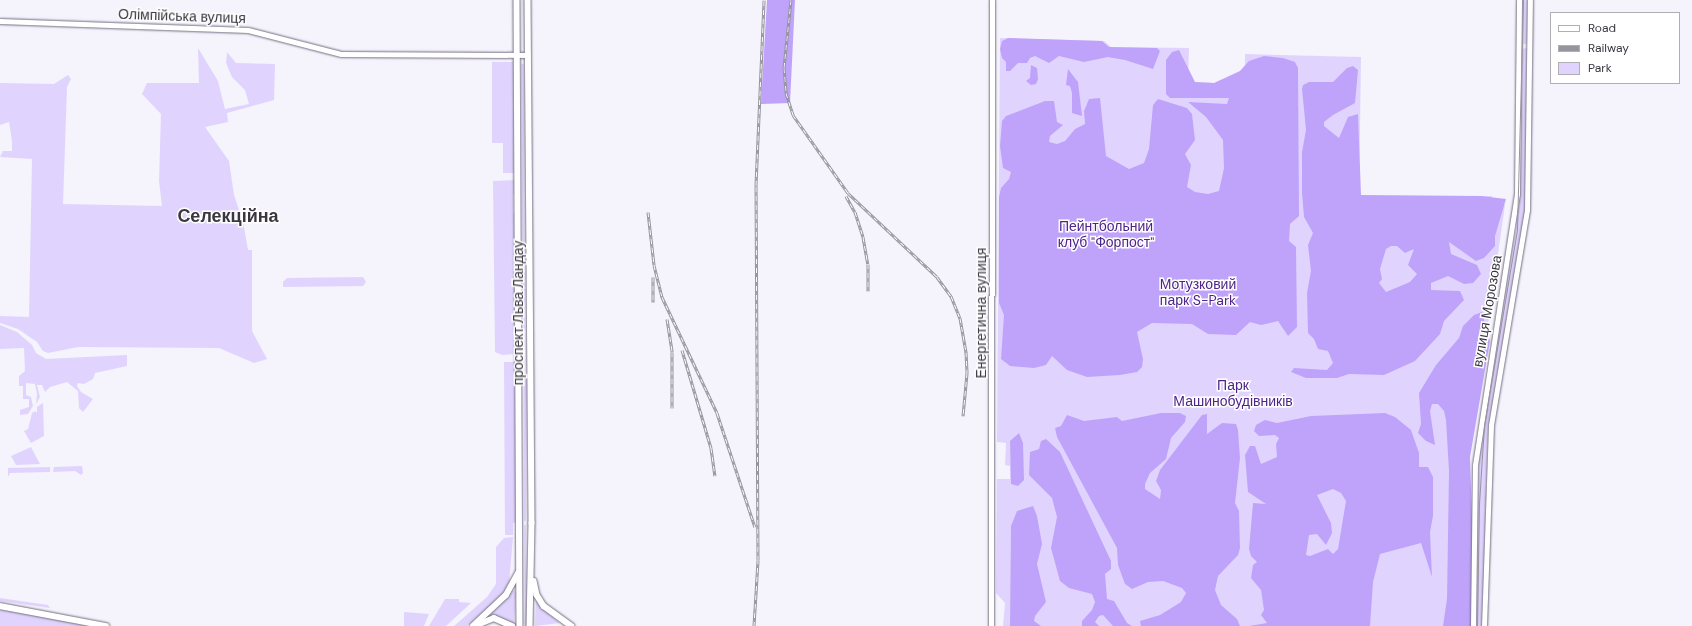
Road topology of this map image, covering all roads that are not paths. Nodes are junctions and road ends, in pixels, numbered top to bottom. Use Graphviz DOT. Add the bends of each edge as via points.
graph roads {
  1 [pos="517,0"];
  2 [pos="528,0"];
  3 [pos="992,0"];
  4 [pos="1519,0"];
  5 [pos="1530,0"];
  6 [pos="0,21"];
  7 [pos="528,38"];
  8 [pos="517,39"];
  9 [pos="528,55"];
  10 [pos="517,56"];
  11 [pos="520,360"];
  12 [pos="530,360"];
  13 [pos="520,561"];
  14 [pos="532,561"];
  15 [pos="0,606"];
  16 [pos="106,626"];
  17 [pos="474,626"];
  18 [pos="512,626"];
  19 [pos="520,626"];
  20 [pos="530,626"];
  21 [pos="572,626"];
  22 [pos="991,626"];
  23 [pos="1473,626"];
  24 [pos="1484,626"];
  1 -- 8 [label="main road, проспект Льва Ландау"];
  2 -- 7 [label="main road, проспект Льва Ландау"];
  3 -- 22 [label="main road, Енергетична вулиця"];
  4 -- 23 [label="main road, вулиця Морозова" via="1517,194 1475,465"];
  5 -- 24 [label="main road, вулиця Морозова" via="1527,210 1491,425"];
  6 -- 10 [label="main road, Олімпійська вулиця" via="248,30 341,54"];
  7 -- 8 [label="main road"];
  7 -- 9 [label="main road, проспект Льва Ландау"];
  8 -- 10 [label="main road, проспект Льва Ландау"];
  9 -- 10 [label="main road, Олімпійська вулиця"];
  9 -- 12 [label="main road, проспект Льва Ландау"];
  10 -- 11 [label="main road, проспект Льва Ландау"];
  11 -- 12 [label="main road"];
  11 -- 13 [label="main road, проспект Льва Ландау"];
  12 -- 14 [label="main road, проспект Льва Ландау"];
  13 -- 17 [label="main road" via="511,588"];
  13 -- 19 [label="main road, проспект Льва Ландау"];
  14 -- 20 [label="main road, проспект Льва Ландау"];
  14 -- 21 [label="main road" via="535,590 540,602"];
  15 -- 16 [label="main road"];
  17 -- 18 [label="main road" via="494,618"];
}
